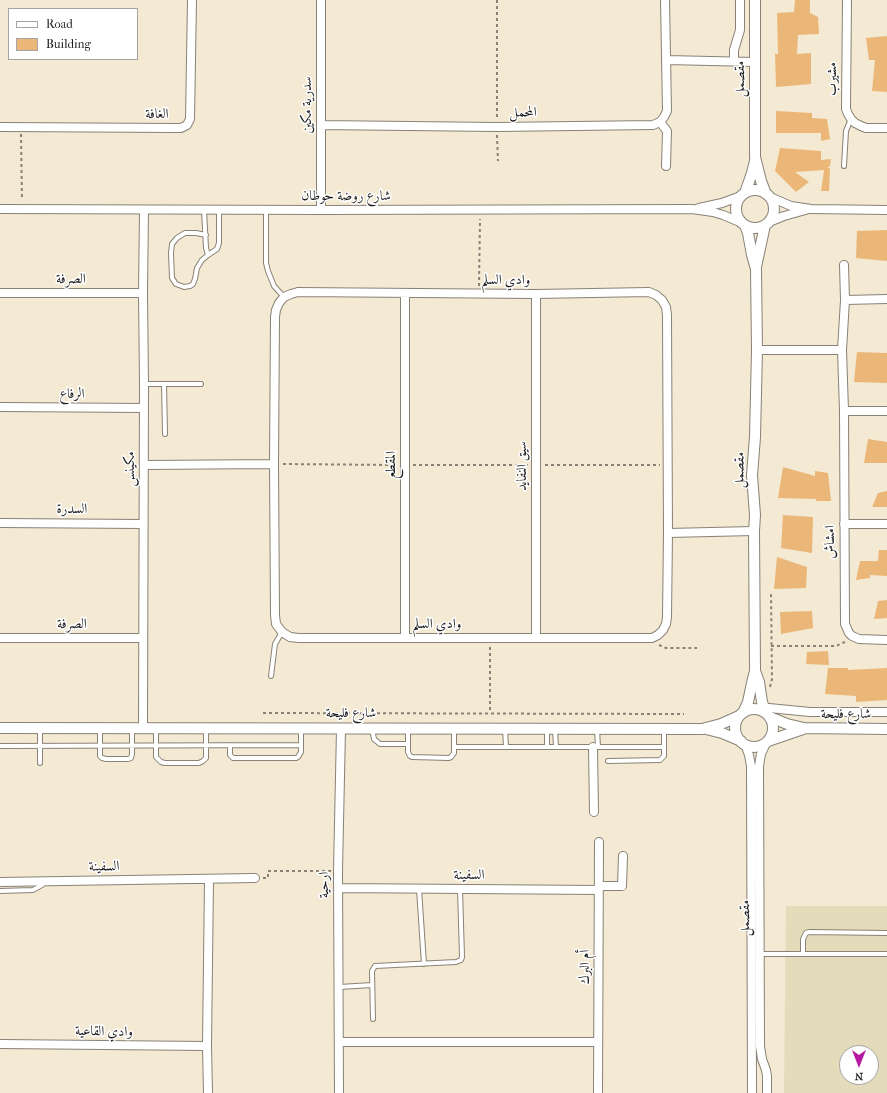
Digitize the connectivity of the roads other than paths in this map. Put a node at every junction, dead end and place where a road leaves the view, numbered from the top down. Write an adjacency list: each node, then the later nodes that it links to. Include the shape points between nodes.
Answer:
1 (192, 0): 13 (street, الغافة, via 190,119 187,125 181,128)
2 (321, 0): 12 (street, سدرية مكين)
3 (665, 0): 7 (street)
4 (740, 0): 8 (street, via 740,30 734,50)
5 (755, 0): 9 (street, مقصمل)
6 (847, 0): 10 (street, مشيرب, via 846,108)
7 (666, 60): 8 (street); 11 (street, via 667,111)
8 (734, 61): 9 (street)
9 (755, 62): 15 (street, مقصمل)
10 (851, 119): 14 (street, via 855,124 866,128); 17 (lane, via 846,131)
11 (660, 122): 12 (street, المحمل, via 653,125 498,127); 16 (street, via 667,131)
12 (321, 125): 27 (street, سدرية مكين)
13 (0, 127)
14 (887, 128)
15 (755, 157): 18 (street, مقصمل); 19 (street, مقصمل)
16 (666, 166)
17 (844, 166)
18 (743, 195): 19 (street, via 756,190); 21 (street, شارع روضة حوطان, via 722,203); 29 (street, via 736,207 738,218)
19 (768, 195): 22 (street, via 792,206); 30 (street, via 773,202 774,212)
20 (0, 209): 23 (street, شارع روضة حوطان)
21 (692, 209): 27 (street, شارع روضة حوطان); 29 (street, شارع روضة حوطان, via 718,213)
22 (811, 209): 28 (street); 30 (street, via 784,216)
23 (144, 210): 24 (street, شارع روضة حوطان); 36 (street, مكينس)
24 (204, 210): 25 (street, شارع روضة حوطان); 31 (lane)
25 (219, 210): 26 (street, شارع روضة حوطان); 32 (lane, via 219,243 217,249)
26 (266, 210): 27 (street, شارع روضة حوطان); 39 (lane, via 266,263 274,286)
27 (321, 210)
28 (887, 210)
29 (743, 224): 30 (street, via 755,228); 34 (street, مقصمل, via 749,236)
30 (767, 224): 34 (street, مقصمل)
31 (206, 235): 32 (lane); 32 (lane, via 185,233 172,244 172,278 176,284 184,287 193,284 197,268)
32 (208, 255)
33 (844, 264): 41 (street, امشاش)
34 (756, 269): 42 (street, مقصمل)
35 (0, 292): 36 (street, الصرفة)
36 (143, 293): 44 (street, مكينس)
37 (405, 293): 38 (street, وادي السلم); 39 (street, وادي السلم, via 298,292); 63 (street, المقطع)
38 (536, 294): 59 (street, وادي السلم, via 648,292 656,295 666,307); 64 (street, سيق النفايد)
39 (284, 298): 52 (street, via 279,303 275,317)
40 (887, 299): 41 (street)
41 (845, 300): 43 (street, امشاش)
42 (757, 350): 43 (street); 58 (street, مقصمل, via 752,475)
43 (842, 350): 49 (street, امشاش)
44 (144, 384): 45 (lane); 48 (street, مكينس)
45 (164, 384): 46 (lane); 51 (lane)
46 (201, 384)
47 (0, 407): 48 (street, الرفاع)
48 (144, 408): 53 (street, مكينس)
49 (844, 411): 50 (street); 56 (street, امشاش)
50 (887, 411)
51 (165, 434)
52 (274, 464): 53 (street); 60 (street, via 275,615 276,624)
53 (144, 465): 55 (street, مكينس)
54 (0, 523): 55 (street, السدرة)
55 (144, 524): 62 (street, مكينس)
56 (844, 524): 57 (street); 65 (street, امشاش, via 847,629 852,636 859,639)
57 (887, 524)
58 (754, 531): 59 (street); 66 (street, مقصمل)
59 (668, 532): 64 (street, وادي السلم, via 666,624 658,635 652,638)
60 (282, 632): 63 (street, وادي السلم, via 290,637 299,638); 67 (lane, via 275,644)
61 (0, 638): 62 (street, الصرفة)
62 (143, 638): 83 (street, مكينس)
63 (405, 638): 64 (street, وادي السلم)
64 (536, 638)
65 (887, 640)
66 (755, 671): 68 (street, مقصمل); 70 (street, مقصمل, via 748,702)
67 (272, 676)
68 (764, 712): 69 (street, via 774,708 810,712); 70 (street, via 747,710); 81 (street, شارع فليحة, via 787,724); 91 (street, via 772,722 773,732)
69 (887, 712)
70 (741, 715): 88 (street, شارع فليحة); 90 (street, via 737,721 736,732)
71 (0, 728): 72 (street, شارع فليحة)
72 (40, 728): 73 (street, شارع فليحة); 99 (lane)
73 (100, 728): 82 (street, شارع فليحة); 100 (lane)
74 (372, 728): 75 (street, شارع فليحة); 87 (street, شارع فليحة); 92 (lane, via 374,740 380,744)
75 (408, 728): 76 (street, شارع فليحة); 92 (lane)
76 (454, 728): 77 (street, شارع فليحة); 101 (lane)
77 (505, 728): 78 (street, شارع فليحة); 102 (lane)
78 (551, 728): 79 (street, شارع فليحة); 103 (lane); 104 (lane)
79 (598, 728): 80 (street, شارع فليحة); 105 (lane)
80 (664, 728): 88 (street, شارع فليحة); 106 (lane)
81 (804, 728): 89 (street, شارع فليحة); 91 (street, شارع فليحة)
82 (132, 729): 83 (street, شارع فليحة); 93 (lane)
83 (143, 729): 84 (street, شارع فليحة)
84 (156, 729): 85 (street, شارع فليحة); 94 (lane)
85 (206, 729): 86 (street, شارع فليحة); 95 (lane)
86 (301, 729): 87 (street, شارع فليحة); 97 (lane)
87 (341, 729): 116 (street, ارحية)
88 (702, 729): 90 (street, شارع فليحة, via 722,733)
89 (887, 729)
90 (743, 742): 91 (street, via 755,747); 136 (street, مقصمل, via 751,766)
91 (767, 742): 122 (street, مقصمل, via 759,766)
92 (408, 744): 101 (lane, via 412,758 451,757)
93 (132, 745): 94 (lane); 100 (lane); 100 (lane, via 132,756 128,759 102,758)
94 (156, 745): 95 (lane); 95 (lane, via 156,757 161,762 199,762 206,758)
95 (206, 745): 96 (lane)
96 (230, 745): 97 (lane); 97 (lane, via 230,755 233,758 296,758 300,754)
97 (301, 745)
98 (0, 746): 99 (lane)
99 (40, 746): 100 (lane); 108 (lane)
100 (100, 746)
101 (454, 747): 102 (lane)
102 (506, 747): 103 (lane)
103 (547, 747): 104 (lane)
104 (556, 747): 105 (lane)
105 (596, 747): 106 (lane); 109 (street)
106 (664, 747): 107 (lane, via 663,758 658,761)
107 (608, 761)
108 (40, 763)
109 (594, 812)
110 (599, 842): 117 (street, أم البرك)
111 (623, 856): 117 (street, السفينة, via 622,886)
112 (209, 878): 113 (street, السفينة); 114 (street, السفينة); 132 (street)
113 (254, 878)
114 (45, 881): 115 (street, السفينة); 120 (lane, via 33,890)
115 (0, 882)
116 (338, 888): 118 (street, السفينة); 127 (street, ارحية)
117 (599, 888): 119 (street, السفينة); 130 (street, أم البرك)
118 (420, 889): 119 (street, السفينة); 125 (lane)
119 (460, 889): 125 (lane, via 461,960)
120 (0, 891)
121 (887, 933): 123 (lane, via 809,932 803,939)
122 (760, 954): 123 (lane); 137 (street, مقصمل, via 760,1046)
123 (803, 954): 124 (lane)
124 (887, 954)
125 (424, 964): 126 (lane, via 375,966 372,971)
126 (372, 985): 127 (lane); 128 (lane)
127 (339, 987): 129 (street, ارحية)
128 (372, 1019)
129 (339, 1042): 130 (street); 134 (street, ارحية)
130 (598, 1042): 135 (street, أم البرك)
131 (0, 1044): 132 (street, وادي القاعية)
132 (207, 1046): 133 (street)
133 (208, 1093)
134 (339, 1093)
135 (598, 1093)
136 (752, 1093)
137 (768, 1093)

